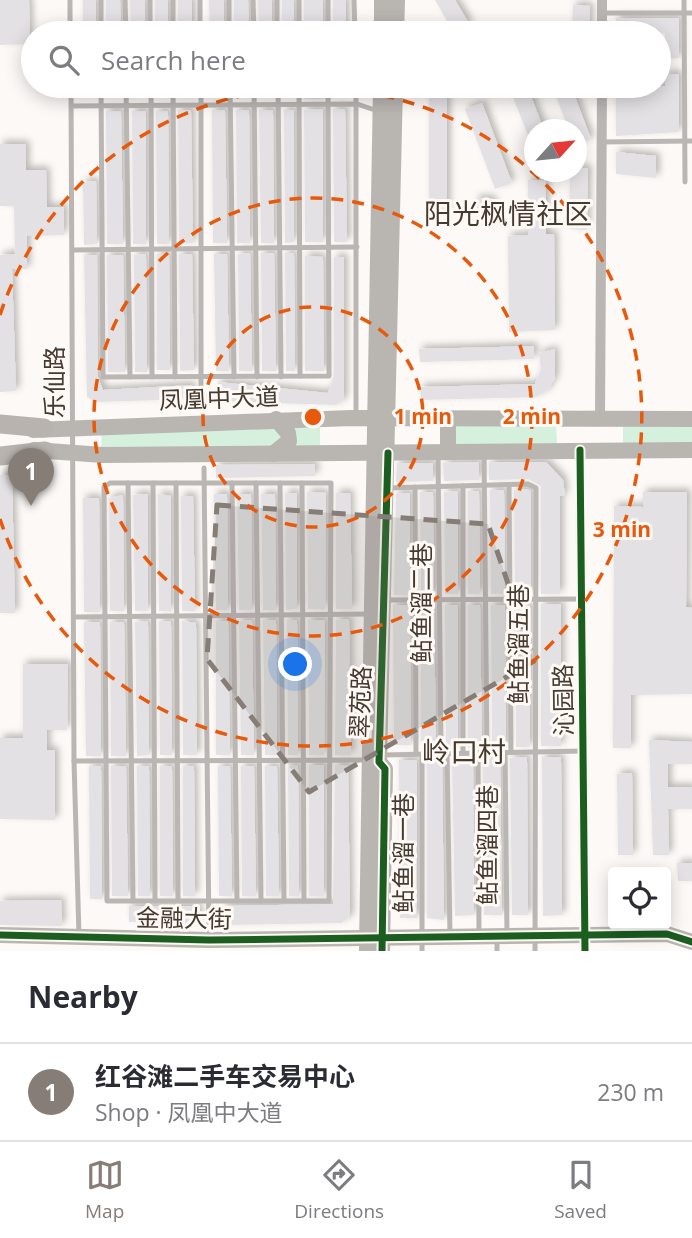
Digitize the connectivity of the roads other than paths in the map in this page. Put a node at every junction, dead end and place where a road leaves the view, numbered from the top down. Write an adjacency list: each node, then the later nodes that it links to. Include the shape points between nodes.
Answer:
1 (70, 0): 20 (lane)
2 (101, 0): 21 (lane)
3 (125, 0): 22 (lane)
4 (150, 0): 23 (lane)
5 (173, 0): 24 (lane)
6 (200, 0): 25 (lane)
7 (229, 0): 26 (lane)
8 (253, 0): 27 (lane)
9 (277, 0): 28 (lane)
10 (299, 0): 29 (lane)
11 (328, 0): 30 (lane)
12 (354, 0): 31 (lane)
13 (382, 0): 32 (main road)
14 (397, 0): 33 (main road)
15 (602, 0): 17 (street)
16 (684, 0): 18 (lane)
17 (602, 13): 18 (lane); 34 (street)
18 (684, 13): 19 (lane); 63 (lane)
19 (692, 13)
20 (70, 21)
21 (101, 21)
22 (126, 21)
23 (150, 21)
24 (173, 21)
25 (200, 21)
26 (229, 21)
27 (254, 21)
28 (277, 21)
29 (299, 21)
30 (328, 21)
31 (355, 21)
32 (382, 21)
33 (396, 21)
34 (602, 21)
35 (71, 98): 60 (lane, 乐仙路)
36 (102, 98): 61 (lane)
37 (127, 98): 58 (lane)
38 (151, 98): 59 (lane)
39 (173, 98): 50 (lane)
40 (202, 98): 51 (lane)
41 (230, 98): 52 (lane)
42 (254, 98): 53 (lane)
43 (278, 98): 54 (lane)
44 (299, 98): 55 (lane)
45 (328, 98): 56 (lane)
46 (357, 98): 57 (lane)
47 (381, 98): 62 (main road, 翠苑路)
48 (395, 98): 89 (main road, 翠苑路)
49 (601, 98): 65 (street)
50 (173, 104): 51 (lane); 59 (lane); 72 (lane)
51 (202, 104): 52 (lane); 73 (lane)
52 (230, 104): 53 (lane); 74 (lane)
53 (254, 104): 54 (lane); 67 (lane)
54 (278, 104): 55 (lane); 68 (lane)
55 (299, 104): 56 (lane); 69 (lane)
56 (328, 104): 57 (lane); 70 (lane)
57 (357, 104): 62 (lane); 71 (lane)
58 (127, 105): 59 (lane); 61 (lane); 76 (lane)
59 (151, 105): 77 (lane)
60 (71, 106): 61 (lane); 78 (lane, 乐仙路)
61 (102, 106): 75 (lane)
62 (380, 112): 89 (main road, 翠苑路)
63 (684, 141): 64 (lane); 65 (lane); 66 (lane)
64 (692, 141)
65 (601, 142): 91 (street)
66 (685, 181)
67 (256, 247): 68 (lane); 74 (lane); 85 (lane)
68 (280, 247): 69 (lane); 86 (lane)
69 (300, 247): 70 (lane); 79 (lane)
70 (328, 247): 71 (lane); 79 (lane, via 329,376)
71 (357, 247): 88 (lane)
72 (174, 248): 73 (lane); 77 (lane); 82 (lane)
73 (201, 248): 74 (lane); 83 (lane)
74 (232, 248): 84 (lane)
75 (103, 249): 76 (lane); 78 (lane); 80 (lane, via 103,377)
76 (128, 249): 77 (lane); 80 (lane)
77 (151, 249): 81 (lane)
78 (72, 250): 95 (lane, 乐仙路)
79 (300, 376): 86 (lane)
80 (130, 377): 81 (lane)
81 (152, 377): 82 (lane)
82 (175, 377): 83 (lane)
83 (201, 377): 84 (lane); 87 (lane)
84 (233, 377): 85 (lane)
85 (257, 377): 86 (lane)
86 (281, 377)
87 (201, 407)
88 (356, 418): 89 (main road, 凤凰中大道); 92 (main road, 凤凰中大道)
89 (382, 418): 90 (main road, 凤凰中大道); 105 (main road, 翠苑路)
90 (448, 418): 91 (main road, 凤凰中大道); 102 (main road)
91 (600, 418): 93 (main road, 凤凰中大道)
92 (276, 419): 95 (main road, 凤凰中大道); 106 (main road, via 289,441)
93 (692, 419)
94 (0, 424): 96 (highway)
95 (73, 426): 96 (main road, 凤凰中大道); 104 (lane, 乐仙路)
96 (44, 428): 97 (main road, 凤凰中大道)
97 (0, 433)
98 (0, 448): 101 (main road)
99 (580, 450): 100 (main road); 103 (main road); 126 (street, 沁园路)
100 (692, 450)
101 (45, 451): 104 (main road); 107 (highway)
102 (443, 452): 103 (main road); 105 (main road); 119 (lane, 鲇鱼溜二巷)
103 (484, 452): 117 (lane)
104 (73, 453): 106 (main road); 137 (lane, 乐仙路)
105 (380, 453): 106 (main road); 122 (main road, 翠苑路); 131 (main road, 翠苑路)
106 (273, 454)
107 (0, 456)
108 (204, 468): 112 (lane)
109 (128, 483): 110 (lane); 138 (lane, via 104,487); 139 (lane)
110 (153, 483): 111 (lane); 140 (lane)
111 (176, 483): 112 (lane); 141 (lane)
112 (205, 483): 113 (lane); 142 (lane)
113 (232, 483): 114 (lane); 135 (lane)
114 (256, 483): 115 (lane); 136 (lane)
115 (280, 483): 116 (lane); 132 (lane)
116 (302, 483): 133 (lane); 134 (lane, via 331,483)
117 (485, 485): 118 (lane, 鲇鱼溜五巷); 120 (lane, 鲇鱼溜五巷); 123 (lane)
118 (509, 485): 124 (lane, 鲇鱼溜四巷); 125 (lane, 鲇鱼溜五巷, via 536,488)
119 (439, 486): 120 (lane, 鲇鱼溜五巷); 121 (lane, 鲇鱼溜五巷); 129 (lane, 鲇鱼溜二巷)
120 (463, 486): 130 (lane)
121 (415, 487): 122 (lane, 鲇鱼溜五巷); 128 (lane, 鲇鱼溜一巷)
122 (387, 488): 127 (main road, 翠苑路)
123 (486, 599): 124 (lane); 130 (lane); 148 (lane)
124 (510, 599): 125 (lane); 144 (lane, 鲇鱼溜四巷)
125 (537, 599): 126 (lane); 145 (lane, 鲇鱼溜五巷)
126 (582, 599): 143 (street, 沁园路)
127 (384, 600): 128 (lane); 151 (main road, 翠苑路)
128 (415, 600): 129 (lane); 149 (lane, 鲇鱼溜一巷)
129 (440, 600): 130 (lane); 150 (lane, 鲇鱼溜二巷)
130 (463, 600): 146 (lane)
131 (370, 614): 134 (lane); 151 (main road, 翠苑路)
132 (281, 615): 133 (lane); 136 (lane); 154 (lane)
133 (303, 615): 134 (lane); 155 (lane)
134 (331, 615): 156 (lane)
135 (233, 616): 136 (lane); 142 (lane); 152 (lane)
136 (258, 616): 153 (lane)
137 (75, 617): 138 (lane); 157 (lane, 乐仙路)
138 (105, 617): 139 (lane); 158 (lane)
139 (130, 617): 140 (lane); 159 (lane)
140 (154, 617): 141 (lane); 160 (lane)
141 (176, 617): 142 (lane); 161 (lane)
142 (207, 617): 162 (lane)
143 (583, 751): 145 (lane); 181 (street, 沁园路)
144 (508, 752): 145 (lane); 148 (lane); 177 (lane, 鲇鱼溜四巷)
145 (536, 752): 180 (lane, 鲇鱼溜五巷)
146 (463, 753): 147 (lane); 150 (lane)
147 (478, 753): 148 (lane); 176 (lane)
148 (487, 753)
149 (419, 754): 150 (lane); 151 (lane); 179 (lane, 鲇鱼溜一巷)
150 (444, 754): 175 (lane, 鲇鱼溜二巷)
151 (374, 757): 156 (lane); 182 (main road, 翠苑路, via 384,769)
152 (235, 760): 153 (lane); 162 (lane); 167 (lane)
153 (259, 760): 154 (lane); 168 (lane)
154 (283, 760): 155 (lane); 169 (lane)
155 (303, 760): 156 (lane); 170 (lane)
156 (330, 760): 170 (lane, via 329,901)
157 (74, 761): 158 (lane); 173 (lane, 乐仙路)
158 (106, 761): 159 (lane); 163 (lane, via 107,901)
159 (131, 761): 160 (lane); 163 (lane)
160 (155, 761): 161 (lane); 164 (lane)
161 (177, 761): 162 (lane); 165 (lane)
162 (208, 761): 166 (lane)
163 (133, 901): 164 (lane)
164 (155, 901): 165 (lane)
165 (178, 901): 166 (lane)
166 (209, 901): 167 (lane); 174 (lane)
167 (237, 901): 168 (lane)
168 (261, 901): 169 (lane)
169 (284, 901): 170 (lane)
170 (304, 901)
171 (667, 934): 178 (main road); 181 (main road, 金融大街); 183 (main road)
172 (0, 935): 173 (main road, 金融大街)
173 (79, 936): 174 (main road, 金融大街)
174 (209, 940): 182 (main road, 金融大街)
175 (447, 942): 176 (main road, 金融大街); 179 (main road, 金融大街)
176 (474, 942): 177 (main road, 金融大街)
177 (500, 942): 180 (main road, 金融大街)
178 (692, 942)
179 (422, 944): 182 (main road, 金融大街)
180 (535, 944): 181 (main road, 金融大街)
181 (585, 944)
182 (375, 945)
183 (690, 951)

